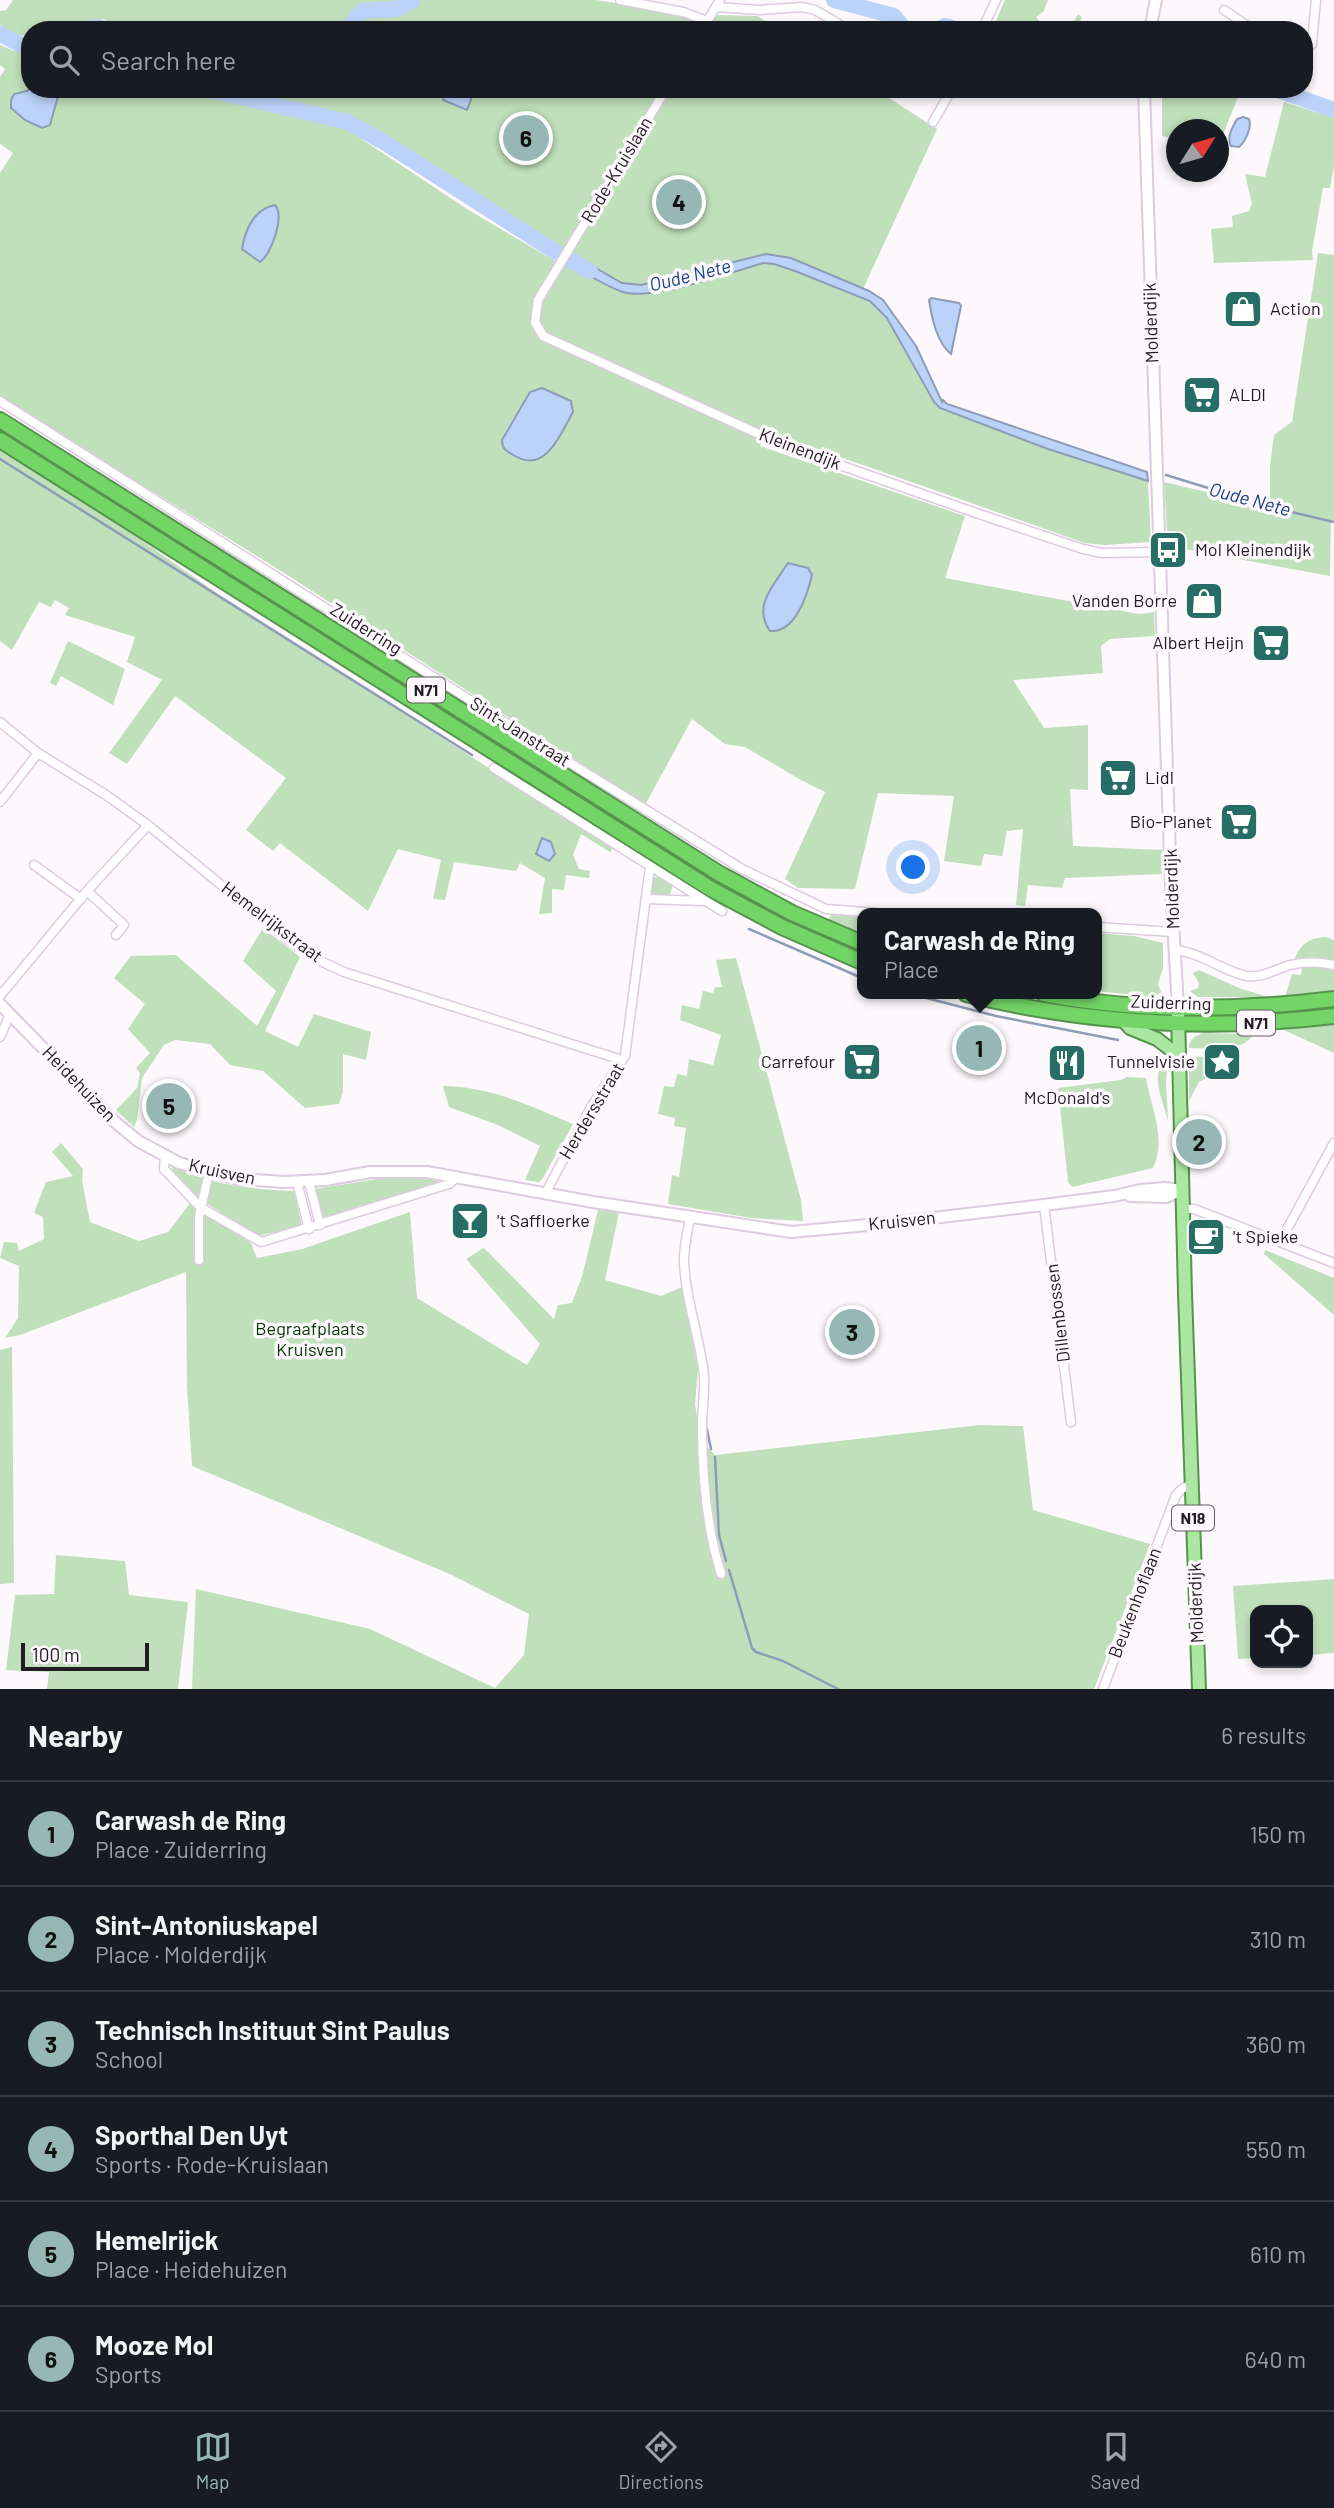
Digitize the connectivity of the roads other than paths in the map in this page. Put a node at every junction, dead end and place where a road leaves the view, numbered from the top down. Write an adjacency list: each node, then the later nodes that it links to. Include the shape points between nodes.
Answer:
1 (620, 0): 7 (street)
2 (996, 0): 9 (street)
3 (1156, 0): 10 (street)
4 (1317, 0): 12 (street)
5 (718, 3): 7 (street); 8 (street, via 760,10 802,7)
6 (1224, 10): 11 (street)
7 (707, 21)
8 (834, 21)
9 (986, 21)
10 (1152, 21)
11 (1240, 21)
12 (1313, 35)
13 (661, 98): 17 (street, Rode-Kruislaan)
14 (946, 98): 16 (street)
15 (1144, 98): 21 (street, Molderdijk)
16 (933, 122)
17 (568, 251): 21 (street, Kleinendijk, via 534,314 538,330 551,340 783,445 979,514 1083,549)
18 (0, 401): 34 (street, Sint-Janstraat, via 742,869 825,909)
19 (0, 420): 38 (highway, Zuiderring / N71, via 720,874)
20 (0, 440): 40 (highway, Zuiderring / N71, via 711,889)
21 (1159, 552): 36 (street, Molderdijk)
22 (0, 722): 23 (street, Hemelrijkstraat)
23 (38, 753): 25 (street); 26 (street, Hemelrijkstraat)
24 (494, 768): 28 (street)
25 (0, 802)
26 (148, 825): 29 (street); 54 (street, Hemelrijkstraat, via 316,959 344,972)
27 (34, 865): 30 (street)
28 (650, 867): 31 (street, Herdersstraat); 32 (street)
29 (87, 891): 30 (street); 37 (street, via 124,925)
30 (81, 899): 42 (street)
31 (646, 899): 32 (street); 54 (street, Herdersstraat)
32 (704, 901): 33 (street)
33 (722, 911)
34 (857, 911)
35 (1102, 927): 36 (street)
36 (1173, 932): 39 (street, Molderdijk)
37 (116, 935)
38 (857, 941)
39 (1174, 950): 41 (street, via 1195,953 1247,976 1300,963); 47 (street, Molderdijk)
40 (857, 960)
41 (1334, 965)
42 (0, 996)
43 (989, 999): 50 (highway, Zuiderring / N71)
44 (1082, 999): 47 (highway, Zuiderring / N71)
45 (1334, 999): 47 (highway, Zuiderring / N71)
46 (0, 1004): 48 (street, Heidehuizen)
47 (1178, 1007): 51 (main road, Molderdijk / N18)
48 (10, 1014): 52 (street); 56 (street, Heidehuizen, via 127,1133)
49 (1334, 1016): 51 (highway, Zuiderring / N71, via 1272,1023)
50 (1125, 1021): 51 (highway, Zuiderring / N71); 53 (main road)
51 (1178, 1024): 53 (main road, Molderdijk / N18)
52 (0, 1037)
53 (1179, 1056): 60 (main road, Molderdijk / N18)
54 (622, 1060): 61 (street, Herdersstraat)
55 (1334, 1143): 68 (street)
56 (164, 1156): 57 (street, Kruisven); 63 (street, Kruisven, via 164,1169)
57 (209, 1173): 59 (street, Kruisven); 63 (street)
58 (457, 1177): 59 (street, Kruisven, via 396,1171); 61 (street, Kruisven); 66 (street, Kruisven, via 449,1184)
59 (303, 1182): 66 (street); 67 (street)
60 (1182, 1190): 62 (street, Kruisven, via 1140,1190); 64 (main road, Molderdijk / N18)
61 (545, 1194): 65 (street, Kruisven)
62 (1044, 1205): 65 (street, Kruisven, via 799,1231); 71 (street, Dillenbossen)
63 (200, 1207): 67 (street, Kruisven, via 261,1242); 69 (street)
64 (1183, 1209): 68 (street, via 1194,1209); 72 (main road, Molderdijk / N18)
65 (690, 1217): 73 (street, via 685,1275 702,1360 708,1500)
66 (320, 1225): 67 (street, Kruisven)
67 (309, 1229)
68 (1280, 1242): 70 (street)
69 (199, 1260)
70 (1334, 1262)
71 (1071, 1422)
72 (1191, 1484): 74 (street, Beukenhoflaan, via 1176,1495); 75 (main road, Molderdijk / N18)
73 (721, 1574)
74 (1103, 1689)
75 (1199, 1689)

